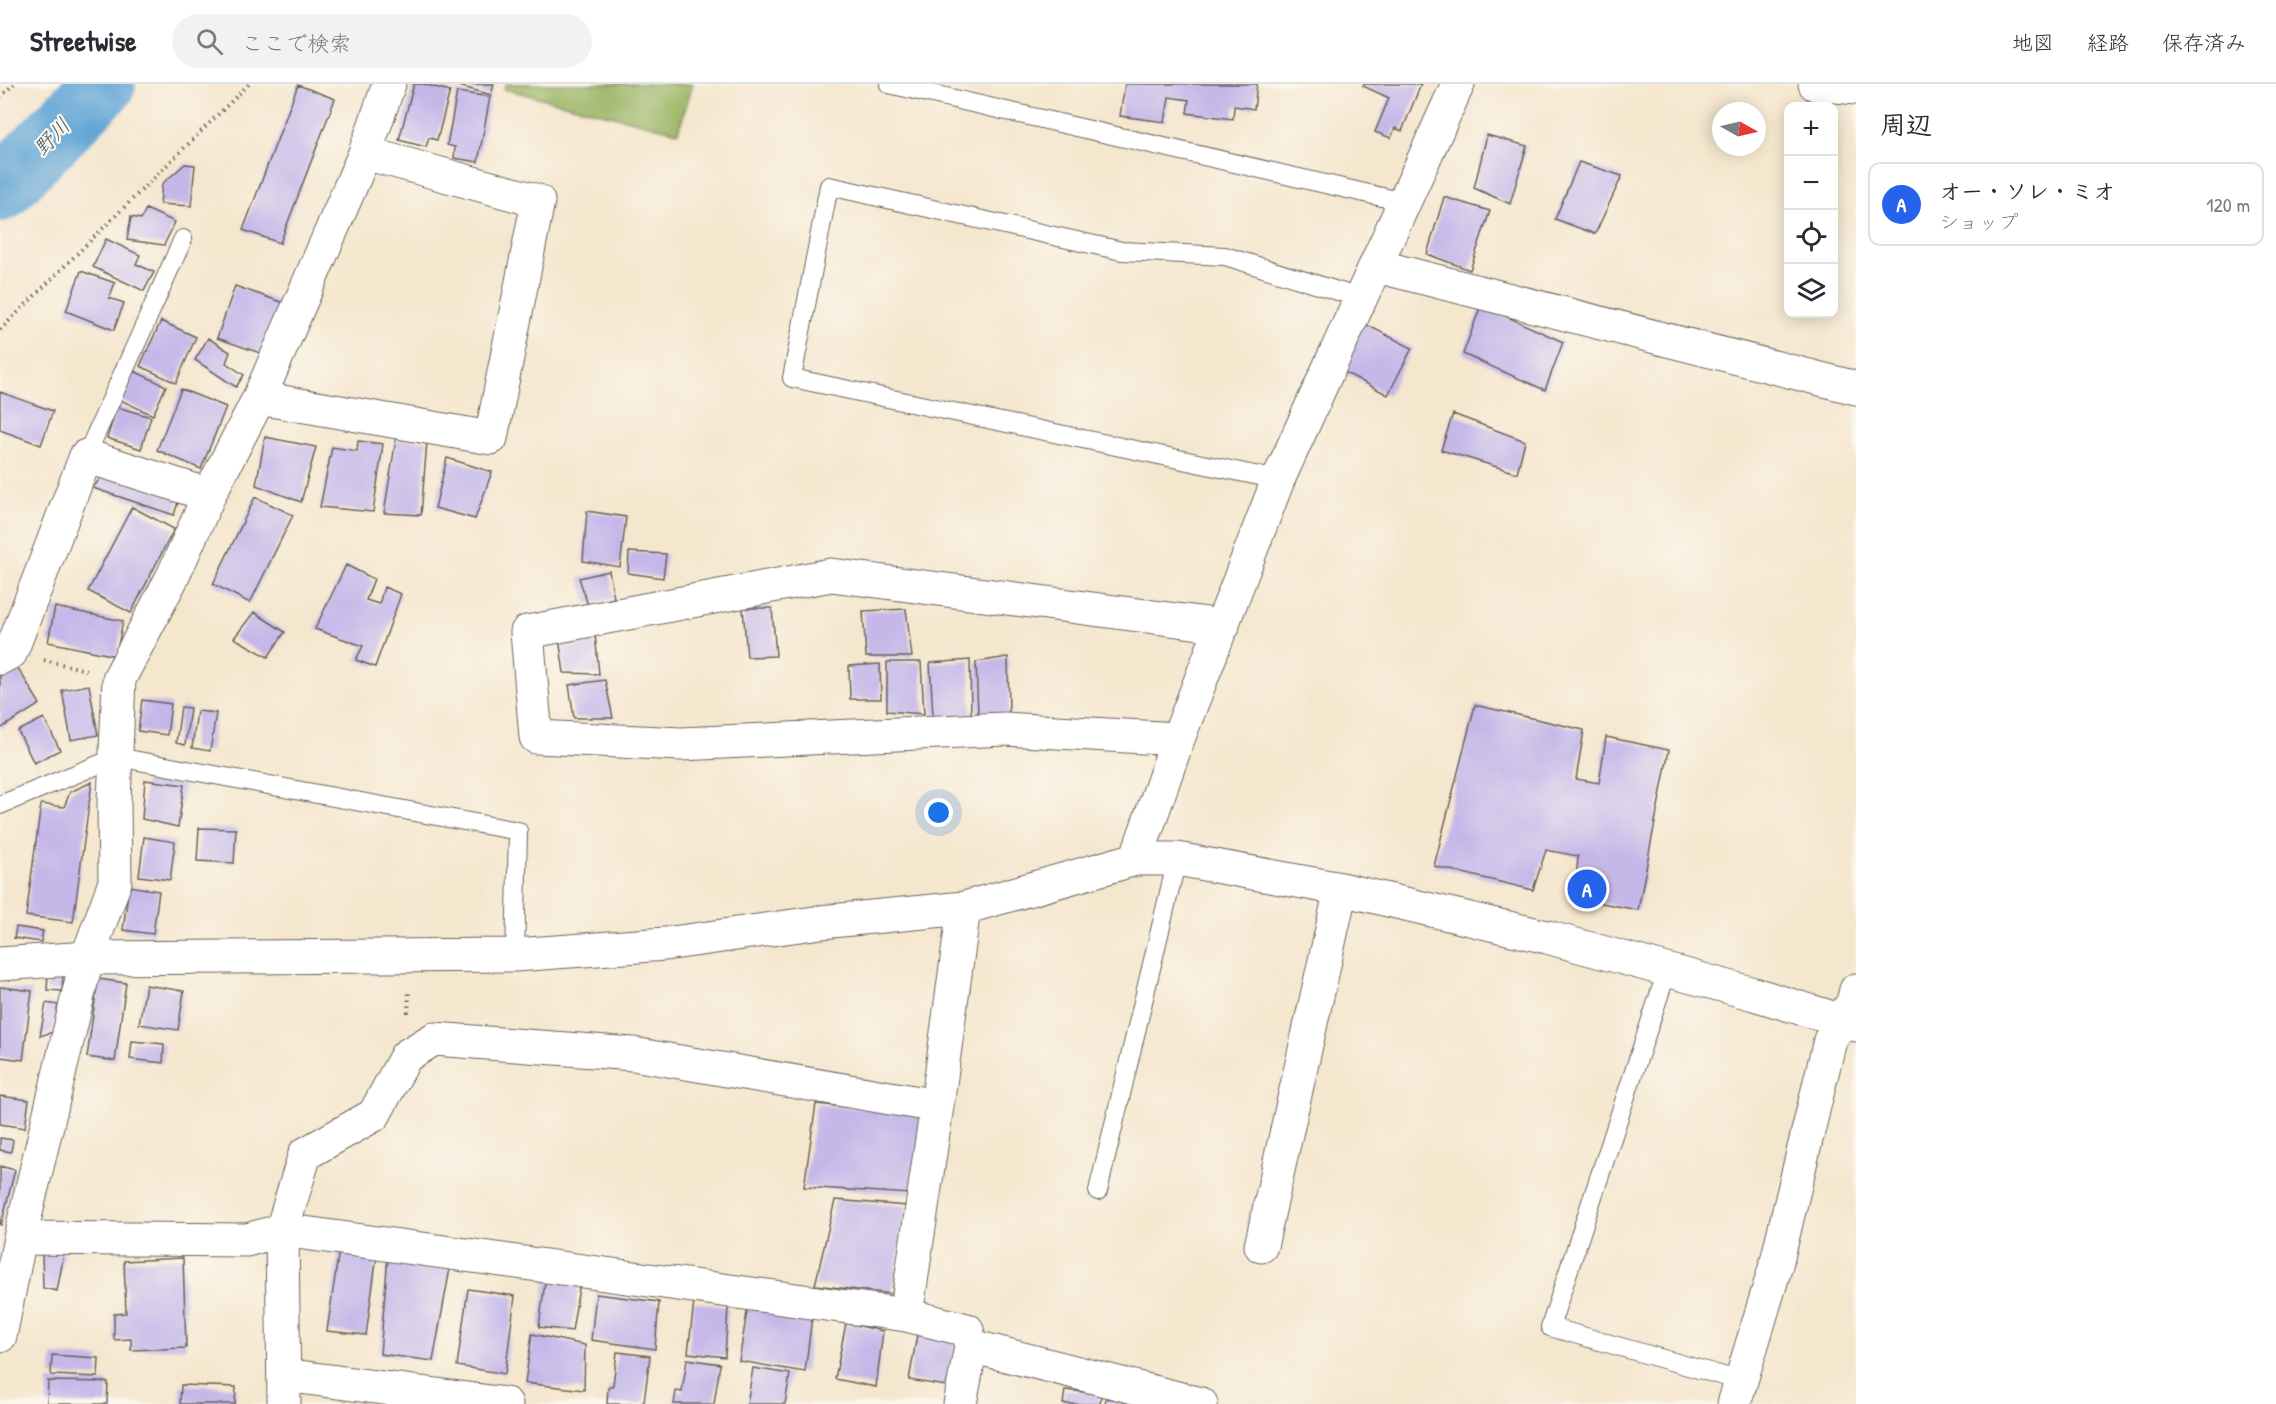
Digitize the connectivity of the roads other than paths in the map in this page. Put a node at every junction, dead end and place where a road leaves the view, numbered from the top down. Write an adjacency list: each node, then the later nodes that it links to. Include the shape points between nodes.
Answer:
1 (388, 84): 6 (street)
2 (890, 84): 7 (lane)
3 (1458, 84): 7 (street)
4 (1815, 84): 5 (street)
5 (1856, 88)
6 (365, 153): 12 (street); 12 (street, via 538,201 491,438)
7 (1404, 202): 9 (street)
8 (183, 239): 13 (lane)
9 (1377, 266): 10 (street); 11 (street)
10 (1360, 298): 14 (street); 14 (lane, via 1225,256 1122,251 829,186 792,378)
11 (1856, 388)
12 (259, 398): 15 (street)
13 (87, 456): 15 (street); 17 (street)
14 (1278, 480): 16 (street)
15 (209, 495): 19 (street, via 173,576 119,679)
16 (1223, 626): 18 (street); 18 (street, via 831,575 526,633 536,737 681,744 1005,729)
17 (6, 655)
18 (1178, 739): 21 (street)
19 (117, 757): 20 (lane); 25 (lane, via 518,831); 26 (street, via 115,882)
20 (0, 805)
21 (1136, 859): 22 (street); 24 (street)
22 (1177, 859): 23 (street); 32 (lane)
23 (1341, 889): 28 (street, via 1546,937); 34 (street)
24 (964, 908): 25 (street, via 821,922 665,944); 31 (street)
25 (515, 954): 26 (street)
26 (87, 958): 27 (street); 35 (street)
27 (0, 964)
28 (1667, 971): 30 (street); 40 (lane, via 1550,1327)
29 (1856, 990): 30 (street)
30 (1848, 1023): 40 (street, via 1830,1040 1776,1265)
31 (937, 1106): 33 (street, via 633,1054 434,1039 406,1056 374,1115 305,1154); 36 (street)
32 (1098, 1191)
33 (282, 1230): 35 (street, via 247,1240); 36 (street); 39 (street)
34 (1261, 1246)
35 (11, 1254): 37 (street)
36 (906, 1315): 38 (street, via 967,1330)
37 (0, 1336)
38 (971, 1346): 43 (street); 44 (street)
39 (284, 1390): 41 (street)
40 (1737, 1392)
41 (458, 1400): 42 (street)
42 (506, 1404)
43 (960, 1404)
44 (1201, 1404)

